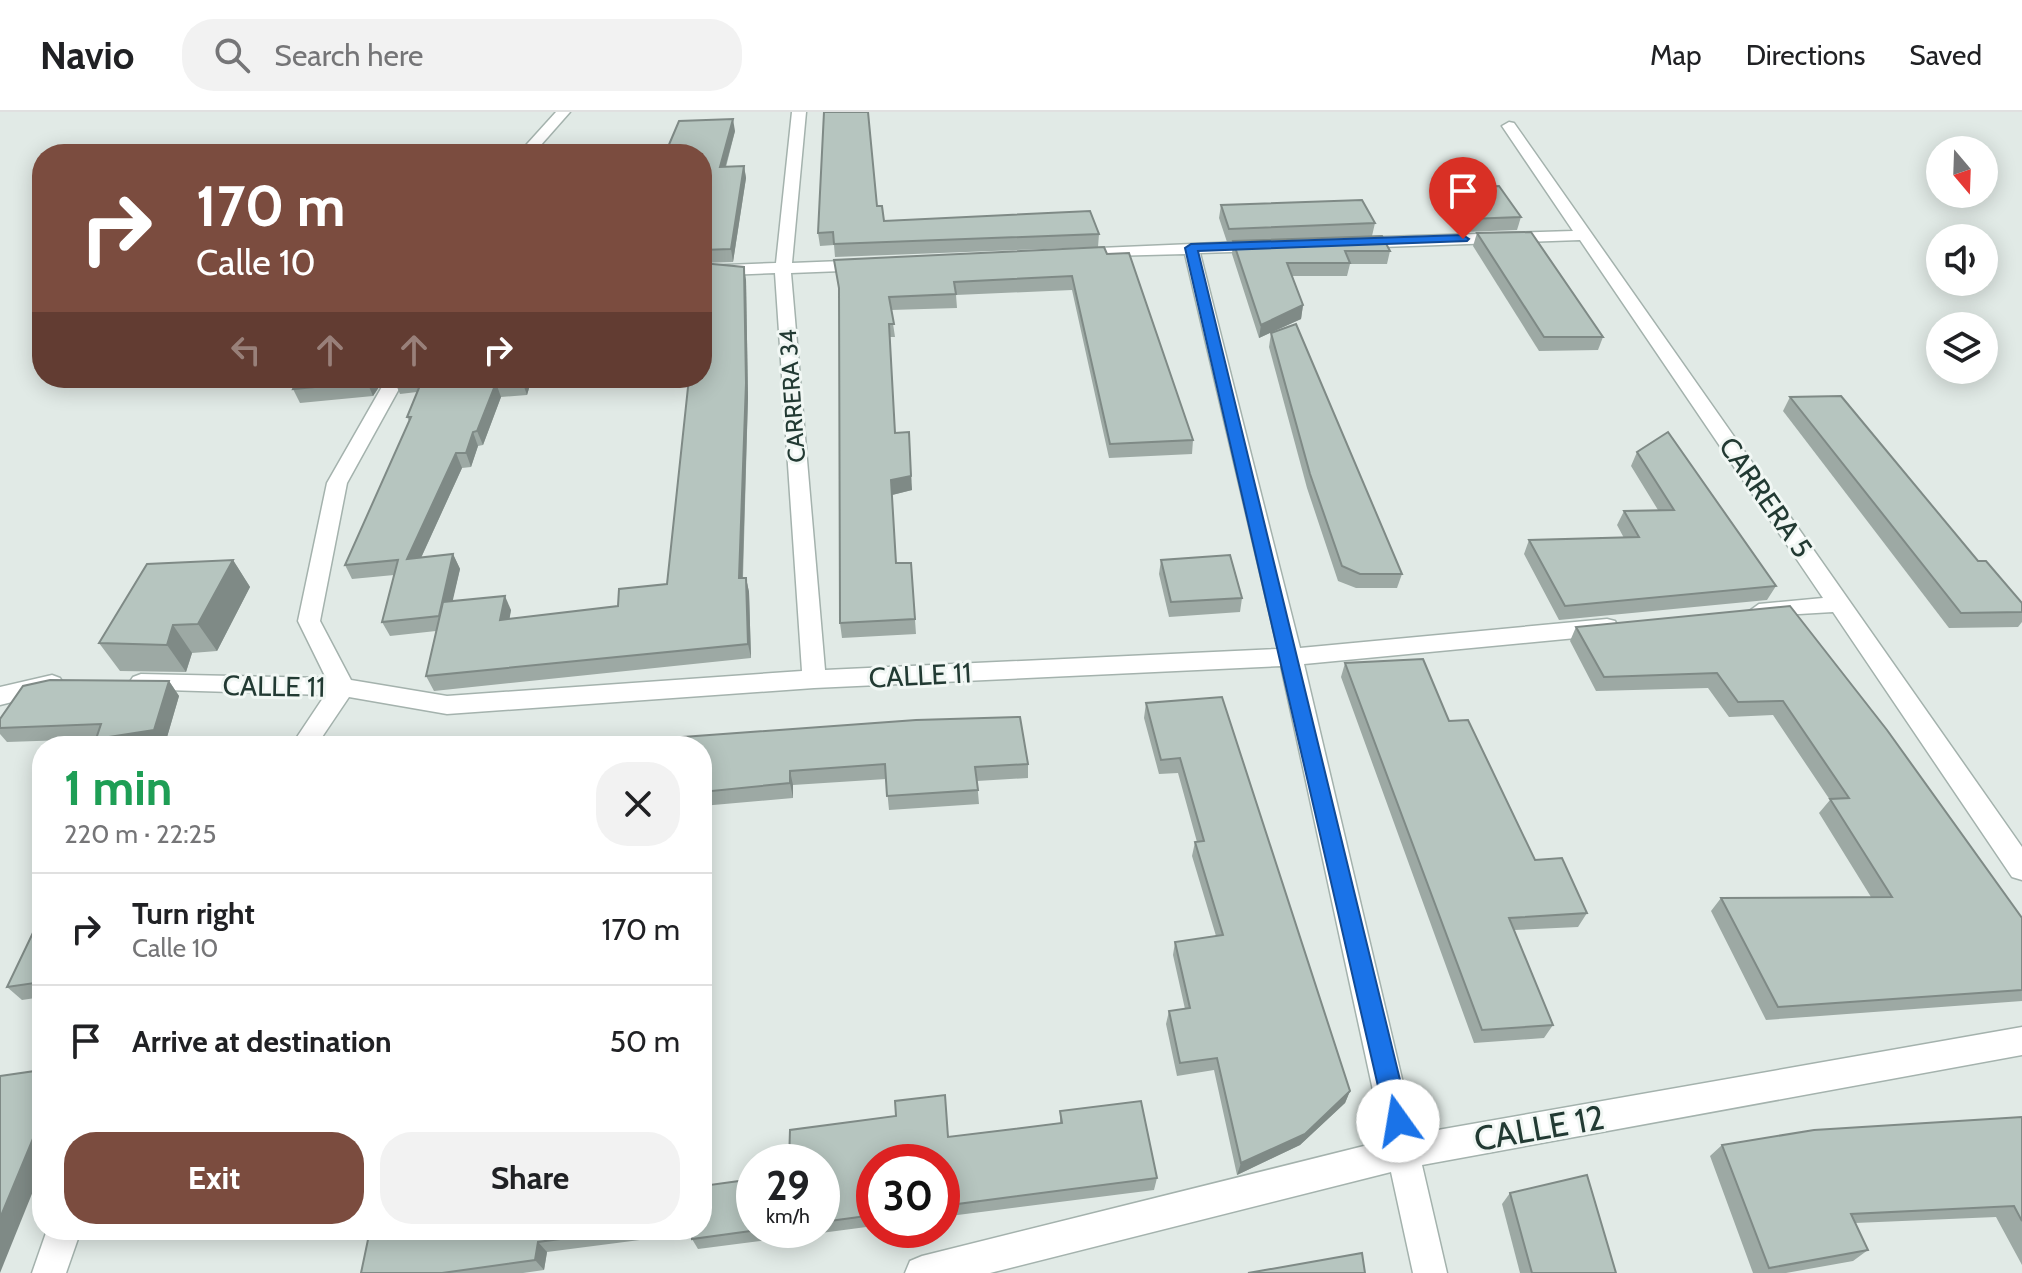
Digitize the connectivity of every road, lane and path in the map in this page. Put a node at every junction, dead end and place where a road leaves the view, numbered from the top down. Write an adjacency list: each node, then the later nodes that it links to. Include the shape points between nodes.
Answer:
1 (563, 112): 4 (street)
2 (799, 112): 11 (street, CARRERA 34)
3 (1509, 126): 5 (street, CARRERA 5)
4 (534, 144)
5 (1584, 235): 6 (street); 14 (street, CARRERA 5)
6 (1333, 243)
7 (1286, 245): 8 (street)
8 (1191, 248): 9 (street); 17 (street)
9 (1065, 254)
10 (877, 264): 11 (street)
11 (783, 269): 12 (street); 18 (street, CARRERA 34)
12 (712, 271)
13 (390, 388): 21 (street, via 337,483 309,621)
14 (1841, 604): 15 (street); 24 (street, CARRERA 5)
15 (1731, 615)
16 (1636, 624): 17 (street, CALLE 11)
17 (1291, 657): 18 (street, CALLE 11); 26 (street)
18 (814, 679): 21 (street, CALLE 11, via 447,705)
19 (78, 682): 22 (street)
20 (124, 683): 21 (street, CALLE 11)
21 (343, 687): 23 (street)
22 (0, 696)
23 (310, 736)
24 (2022, 869)
25 (2022, 1041): 26 (street, CALLE 12)
26 (1405, 1152): 29 (street, CALLE 12); 30 (street)
27 (61, 1240): 28 (street)
28 (49, 1273)
29 (922, 1273)
30 (1430, 1273)

